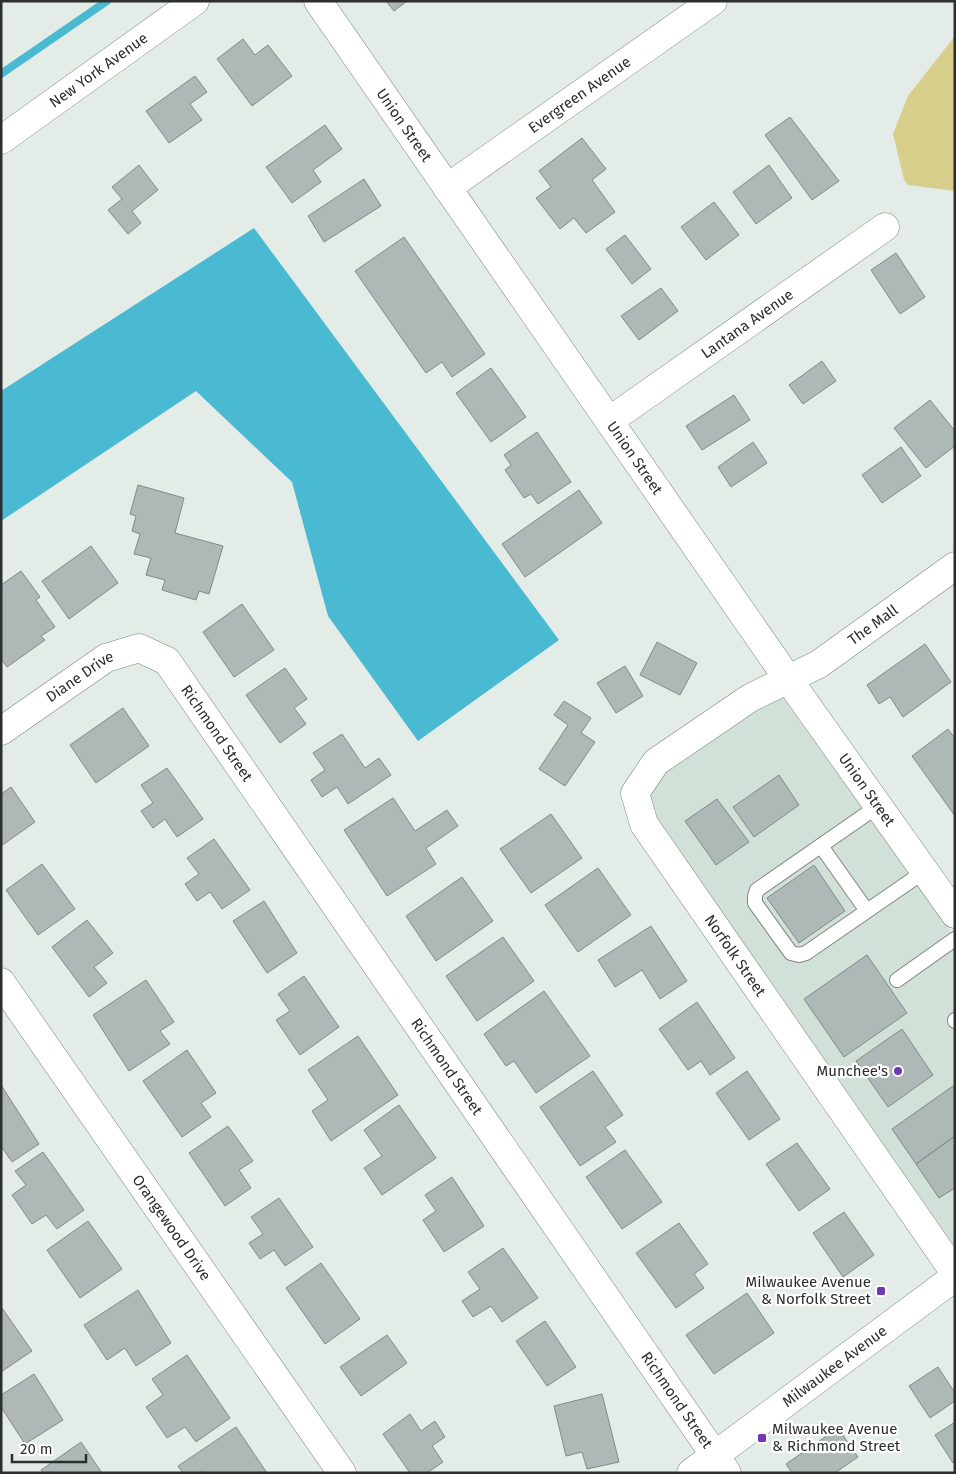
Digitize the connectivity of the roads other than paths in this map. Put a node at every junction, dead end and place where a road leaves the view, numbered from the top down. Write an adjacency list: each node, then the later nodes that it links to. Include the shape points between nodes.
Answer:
1 (195, 1): 4 (street, New York Avenue)
2 (318, 1): 5 (street, Union Street)
3 (713, 1): 5 (street, Evergreen Avenue)
4 (1, 140)
5 (447, 188): 7 (street, Union Street)
6 (885, 227): 7 (street, Lantana Avenue)
7 (609, 421): 10 (street, Union Street)
8 (955, 566): 10 (street, The Mall, via 819,664)
9 (167, 661): 11 (street, Diane Drive, via 139,648 106,658); 22 (street, Richmond Street)
10 (788, 678): 12 (street, Union Street); 20 (street, Norfolk Street, via 750,698 656,762 634,793 644,824)
11 (1, 731)
12 (878, 806): 13 (lane); 14 (street, Union Street)
13 (821, 846): 15 (lane); 15 (lane, via 757,890 755,896 755,902 791,953 806,953)
14 (925, 871): 15 (lane); 16 (street, Union Street)
15 (867, 911)
16 (955, 914)
17 (955, 939): 18 (lane)
18 (897, 980)
19 (1, 982): 23 (street, Orangewood Drive)
20 (955, 1273)
21 (955, 1277): 22 (street, Milwaukee Avenue)
22 (721, 1464): 24 (street, Milwaukee Avenue)
23 (342, 1473)
24 (691, 1473)

